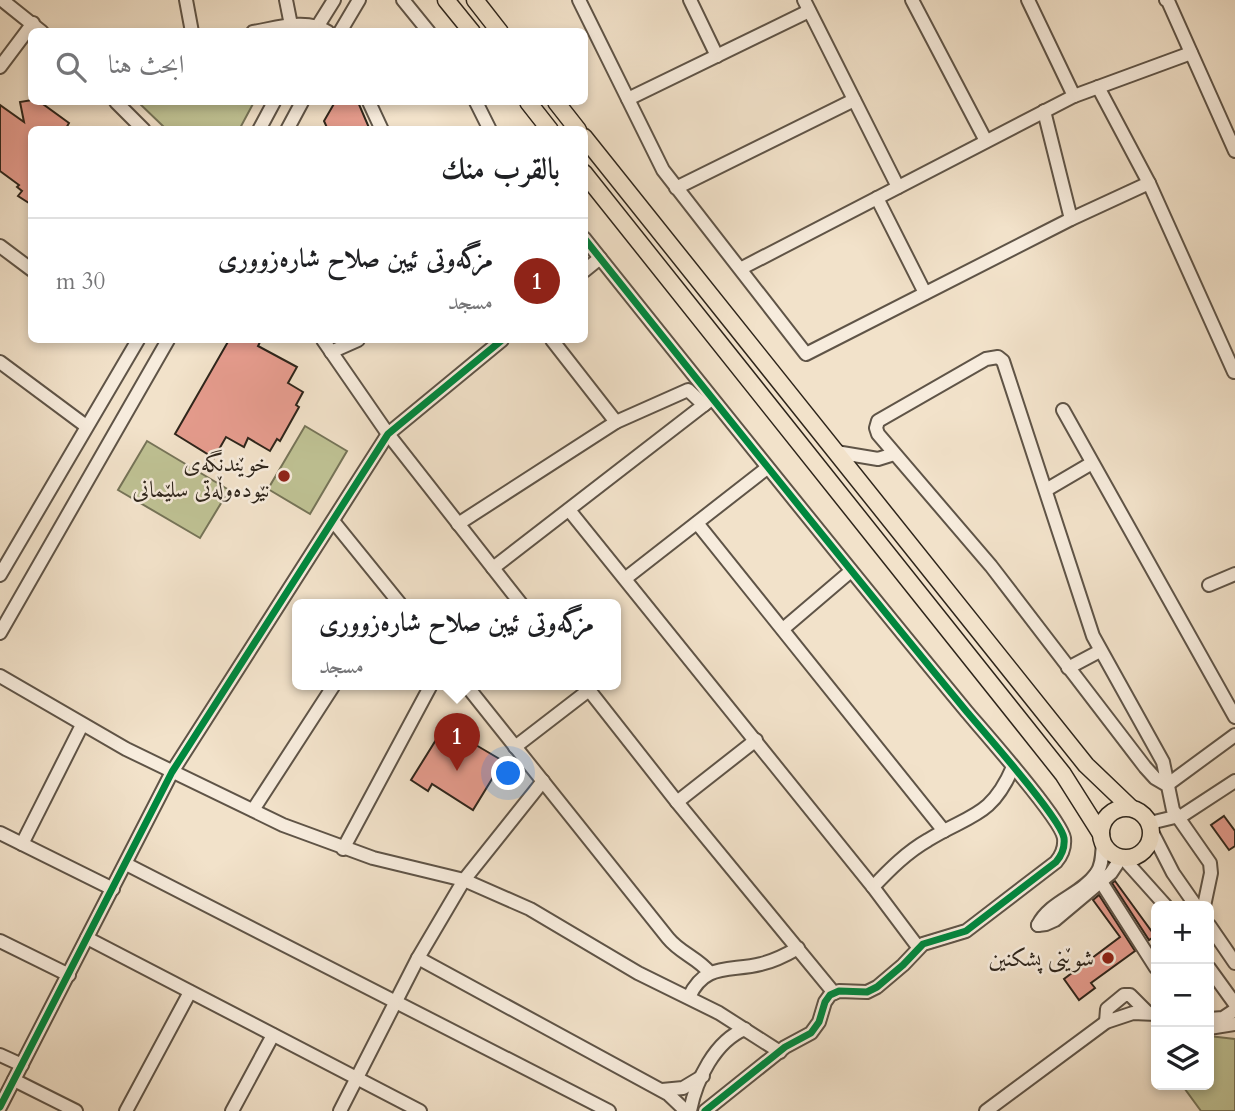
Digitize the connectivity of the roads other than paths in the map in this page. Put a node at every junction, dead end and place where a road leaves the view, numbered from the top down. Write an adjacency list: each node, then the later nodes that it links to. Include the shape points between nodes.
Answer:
1 (2, 0): 16 (street)
2 (186, 0): 17 (street)
3 (286, 0): 15 (street)
4 (334, 0): 20 (street)
5 (359, 0): 21 (street)
6 (403, 0): 22 (street)
7 (446, 0): 23 (main road)
8 (475, 0): 24 (main road)
9 (579, 0): 31 (street)
10 (690, 0): 27 (street)
11 (912, 0): 48 (street)
12 (1028, 0): 30 (street)
13 (1166, 0): 26 (street)
14 (806, 5): 27 (street); 32 (street)
15 (291, 25): 18 (street); 19 (street)
16 (37, 27)
17 (191, 28)
18 (275, 28)
19 (313, 28)
20 (320, 28)
21 (342, 28)
22 (426, 28)
23 (469, 28)
24 (497, 28)
25 (28, 37): 28 (street)
26 (1191, 53): 29 (street); 50 (street)
27 (717, 56): 31 (street)
28 (0, 67)
29 (1098, 87): 30 (street); 52 (street)
30 (1074, 96): 40 (street)
31 (628, 99): 54 (street)
32 (853, 100): 53 (street); 54 (street)
33 (119, 105): 41 (street)
34 (272, 105): 42 (street)
35 (300, 105): 43 (street)
36 (370, 105): 44 (street)
37 (478, 105): 45 (street)
38 (529, 105): 46 (main road)
39 (558, 105): 47 (main road)
40 (1044, 111): 48 (street); 56 (street)
41 (140, 126)
42 (260, 126)
43 (289, 126)
44 (380, 126)
45 (488, 126)
46 (547, 126)
47 (575, 126)
48 (986, 141): 53 (street)
49 (588, 142): 78 (main road)
50 (1235, 151)
51 (588, 178): 122 (main road, via 1063,774)
52 (1149, 183): 56 (street); 72 (street)
53 (898, 187): 55 (street)
54 (676, 188): 62 (street)
55 (877, 198): 62 (street); 63 (street)
56 (1071, 219): 63 (street)
57 (588, 243): 59 (street)
58 (0, 246): 60 (street)
59 (600, 258): 61 (street); 73 (street)
60 (28, 267)
61 (588, 268)
62 (741, 268): 63 (street, via 806,354)
63 (925, 293)
64 (131, 343): 76 (street)
65 (166, 343): 96 (street)
66 (325, 343): 70 (street)
67 (351, 343): 70 (street)
68 (498, 343): 77 (street)
69 (554, 343): 75 (street)
70 (331, 352): 77 (street)
71 (0, 362): 76 (street)
72 (1234, 372)
73 (709, 401): 75 (street, via 688,390); 81 (street); 83 (street)
74 (1063, 410): 80 (street)
75 (615, 422): 86 (street)
76 (86, 426): 90 (street)
77 (388, 434): 84 (street); 86 (street)
78 (836, 452): 79 (street, via 878,459); 116 (main road, via 1086,765)
79 (894, 454): 82 (street, via 876,431 878,421 986,359 998,357 1003,360); 98 (street, via 991,566)
80 (1092, 463): 82 (street); 105 (street)
81 (767, 468): 85 (street); 88 (street)
82 (1046, 490): 97 (street)
83 (569, 510): 87 (street); 91 (street)
84 (333, 521): 93 (street); 111 (street)
85 (697, 523): 91 (street); 95 (street)
86 (458, 524): 87 (street)
87 (493, 568): 94 (street)
88 (851, 571): 95 (street); 110 (street)
89 (1235, 574): 92 (street)
90 (0, 575)
91 (626, 579): 108 (street)
92 (1209, 585)
93 (391, 599)
94 (517, 599)
95 (783, 629): 120 (street)
96 (0, 633)
97 (1100, 651): 98 (street); 114 (street, via 1163,762)
98 (1069, 668): 114 (street, via 1149,773)
99 (0, 676): 106 (street)
100 (331, 690): 117 (street)
101 (428, 690): 124 (street)
102 (470, 690): 109 (street)
103 (585, 690): 109 (street)
104 (589, 690): 115 (street)
105 (1235, 716)
106 (82, 725): 111 (street); 123 (street)
107 (1235, 735): 114 (street)
108 (756, 740): 115 (street); 129 (street)
109 (515, 747): 112 (street)
110 (1013, 767): 120 (street, via 986,807); 137 (street, via 1062,831 1060,858 965,931)
111 (172, 772): 117 (street); 126 (street)
112 (543, 781): 128 (street); 142 (street, via 668,938)
113 (1235, 781): 118 (street)
114 (1167, 785): 118 (street)
115 (677, 802): 138 (street)
116 (1131, 808): 119 (main road); 122 (main road, via 1110,814)
117 (253, 810): 124 (street)
118 (1177, 817): 119 (street); 133 (street, via 1210,863)
119 (1151, 827): 125 (main road, via 1146,849); 132 (street)
120 (944, 831): 129 (street, via 899,861)
121 (0, 832): 123 (street)
122 (1102, 838): 125 (main road, via 1110,852); 127 (street)
123 (22, 844): 130 (street)
124 (344, 849): 128 (street)
125 (1122, 858): 127 (street, via 1111,873); 131 (street)
126 (126, 864): 130 (street); 148 (street)
127 (1098, 878): 127 (street, via 1045,914 1038,925 1055,920); 141 (street)
128 (464, 880): 139 (street); 147 (street, via 530,909 638,973)
129 (873, 887): 137 (street)
130 (113, 889): 135 (street)
131 (1161, 901)
132 (1193, 901)
133 (1205, 901)
134 (1214, 932): 140 (street)
135 (87, 938): 143 (street); 145 (street)
136 (0, 941): 143 (street)
137 (918, 947): 146 (street, via 872,990)
138 (798, 948): 142 (street, via 761,964); 146 (street)
139 (418, 958): 148 (street); 167 (street)
140 (1235, 963)
141 (1153, 964)
142 (710, 973): 147 (street)
143 (69, 975): 163 (street)
144 (1214, 975): 149 (street)
145 (190, 992): 159 (street); 170 (street)
146 (834, 993): 161 (street, via 811,1033)
147 (689, 997): 152 (street)
148 (396, 1002): 165 (street); 174 (street)
149 (1235, 1004)
150 (1235, 1010): 154 (street)
151 (1151, 1012): 155 (street, via 1127,994 1107,1009)
152 (719, 1013): 158 (street); 160 (street)
153 (1151, 1013): 155 (street, via 1133,1013)
154 (1214, 1019)
155 (1106, 1022): 177 (street)
156 (1235, 1024): 157 (street)
157 (1214, 1027)
158 (745, 1029): 160 (street); 161 (street)
159 (273, 1035): 165 (street); 171 (street)
160 (721, 1045): 164 (street)
161 (780, 1052): 176 (street)
162 (0, 1055): 163 (street)
163 (22, 1065): 166 (street)
164 (703, 1076): 167 (street, via 683,1087); 175 (street)
165 (356, 1078): 172 (street); 173 (street)
166 (14, 1080): 168 (street); 169 (street)
167 (661, 1091): 175 (street)
168 (0, 1107)
169 (76, 1111)
170 (126, 1111)
171 (233, 1111)
172 (340, 1111)
173 (420, 1111)
174 (609, 1111)
175 (688, 1111)
176 (705, 1111)
177 (986, 1111)

